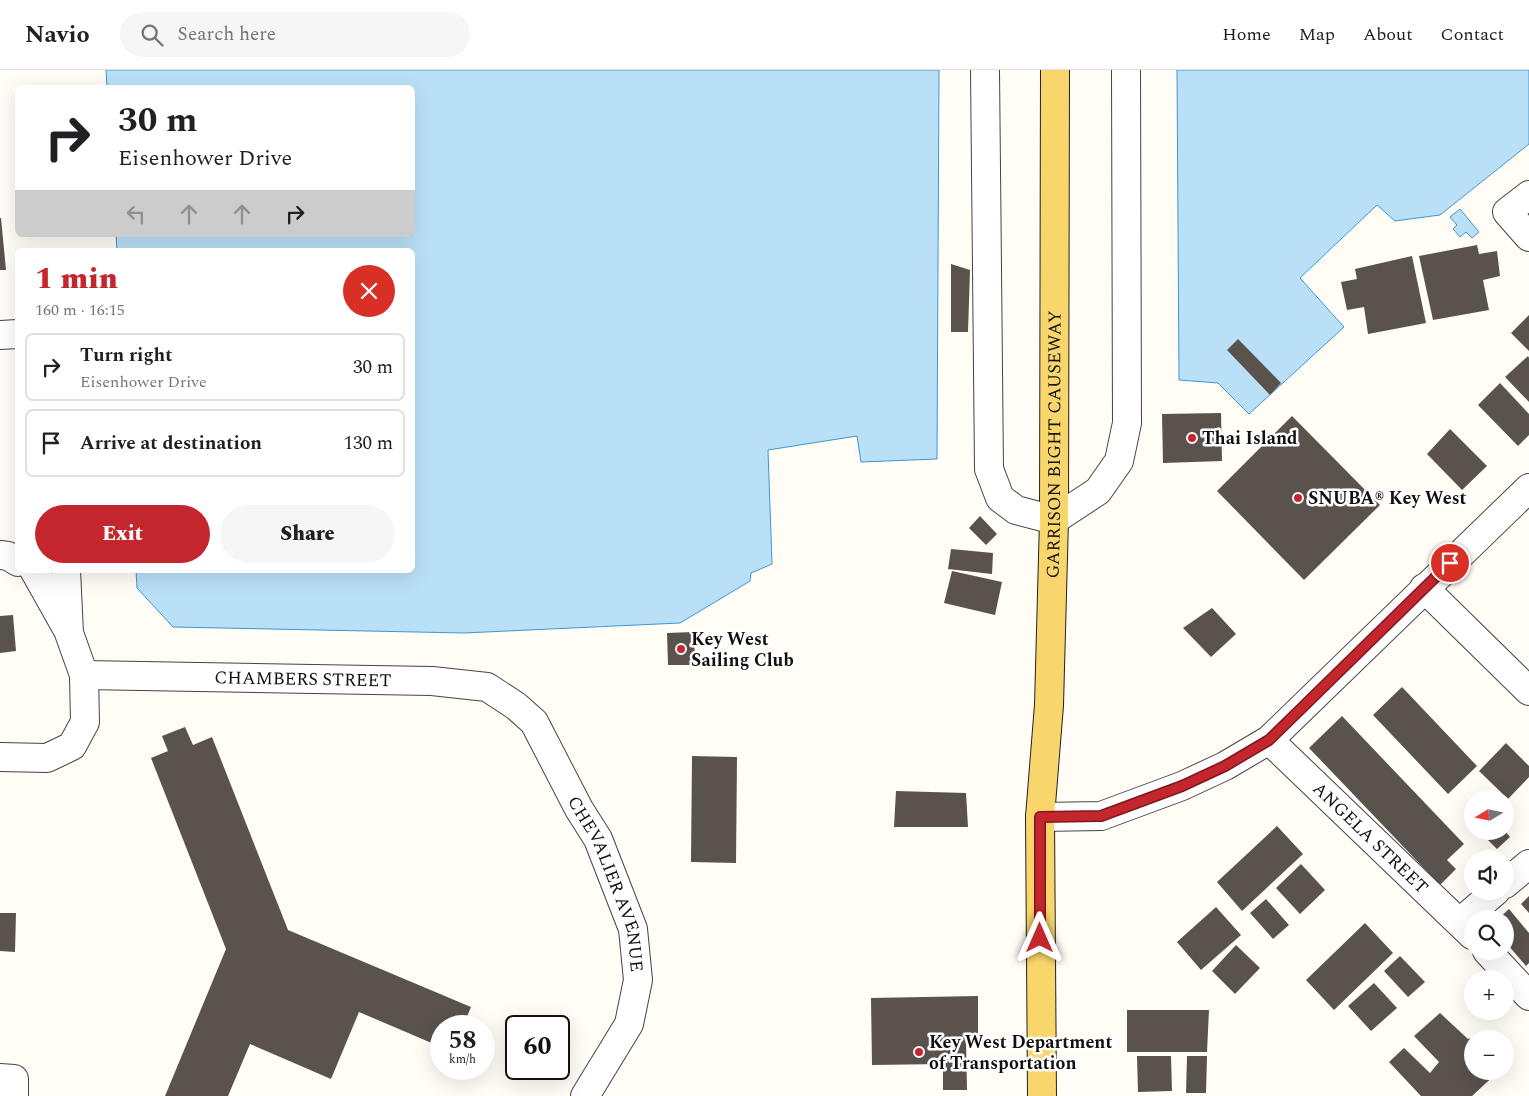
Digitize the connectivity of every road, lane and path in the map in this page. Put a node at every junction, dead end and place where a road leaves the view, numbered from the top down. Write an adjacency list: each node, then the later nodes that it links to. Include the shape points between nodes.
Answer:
1 (985, 70): 9 (street, via 989,469 1000,498 1016,510)
2 (1055, 70): 9 (main road, GARRISON BIGHT CAUSEWAY)
3 (1126, 70): 9 (street, via 1127,423 1118,462 1098,491)
4 (1529, 196): 5 (street, via 1507,212)
5 (1529, 237)
6 (15, 334): 7 (street)
7 (0, 335)
8 (1529, 488): 14 (street)
9 (1054, 520): 21 (main road, GARRISON BIGHT CAUSEWAY, via 1049,705)
10 (0, 555): 11 (street)
11 (15, 560)
12 (36, 573): 15 (street)
13 (66, 573): 15 (street)
14 (1424, 588): 17 (street); 19 (street)
15 (69, 632): 16 (street)
16 (84, 675): 18 (street, CHAMBERS STREET, via 432,682 486,687); 20 (street, via 85,722 72,746 47,758)
17 (1529, 691)
18 (516, 706): 31 (street, CHEVALIER AVENUE, via 534,722 598,839 633,929 638,980 629,1024)
19 (1269, 740): 21 (street, via 1182,786 1101,816); 26 (street, ANGELA STREET)
20 (0, 757)
21 (1040, 817): 32 (main road, GARRISON BIGHT CAUSEWAY)
22 (1529, 864): 23 (street)
23 (1514, 876)
24 (1489, 900): 25 (street)
25 (1481, 910)
26 (1464, 926)
27 (1495, 960): 28 (street)
28 (1529, 996)
29 (0, 1078): 30 (street, via 14,1079)
30 (14, 1096)
31 (585, 1096)
32 (1042, 1096)

